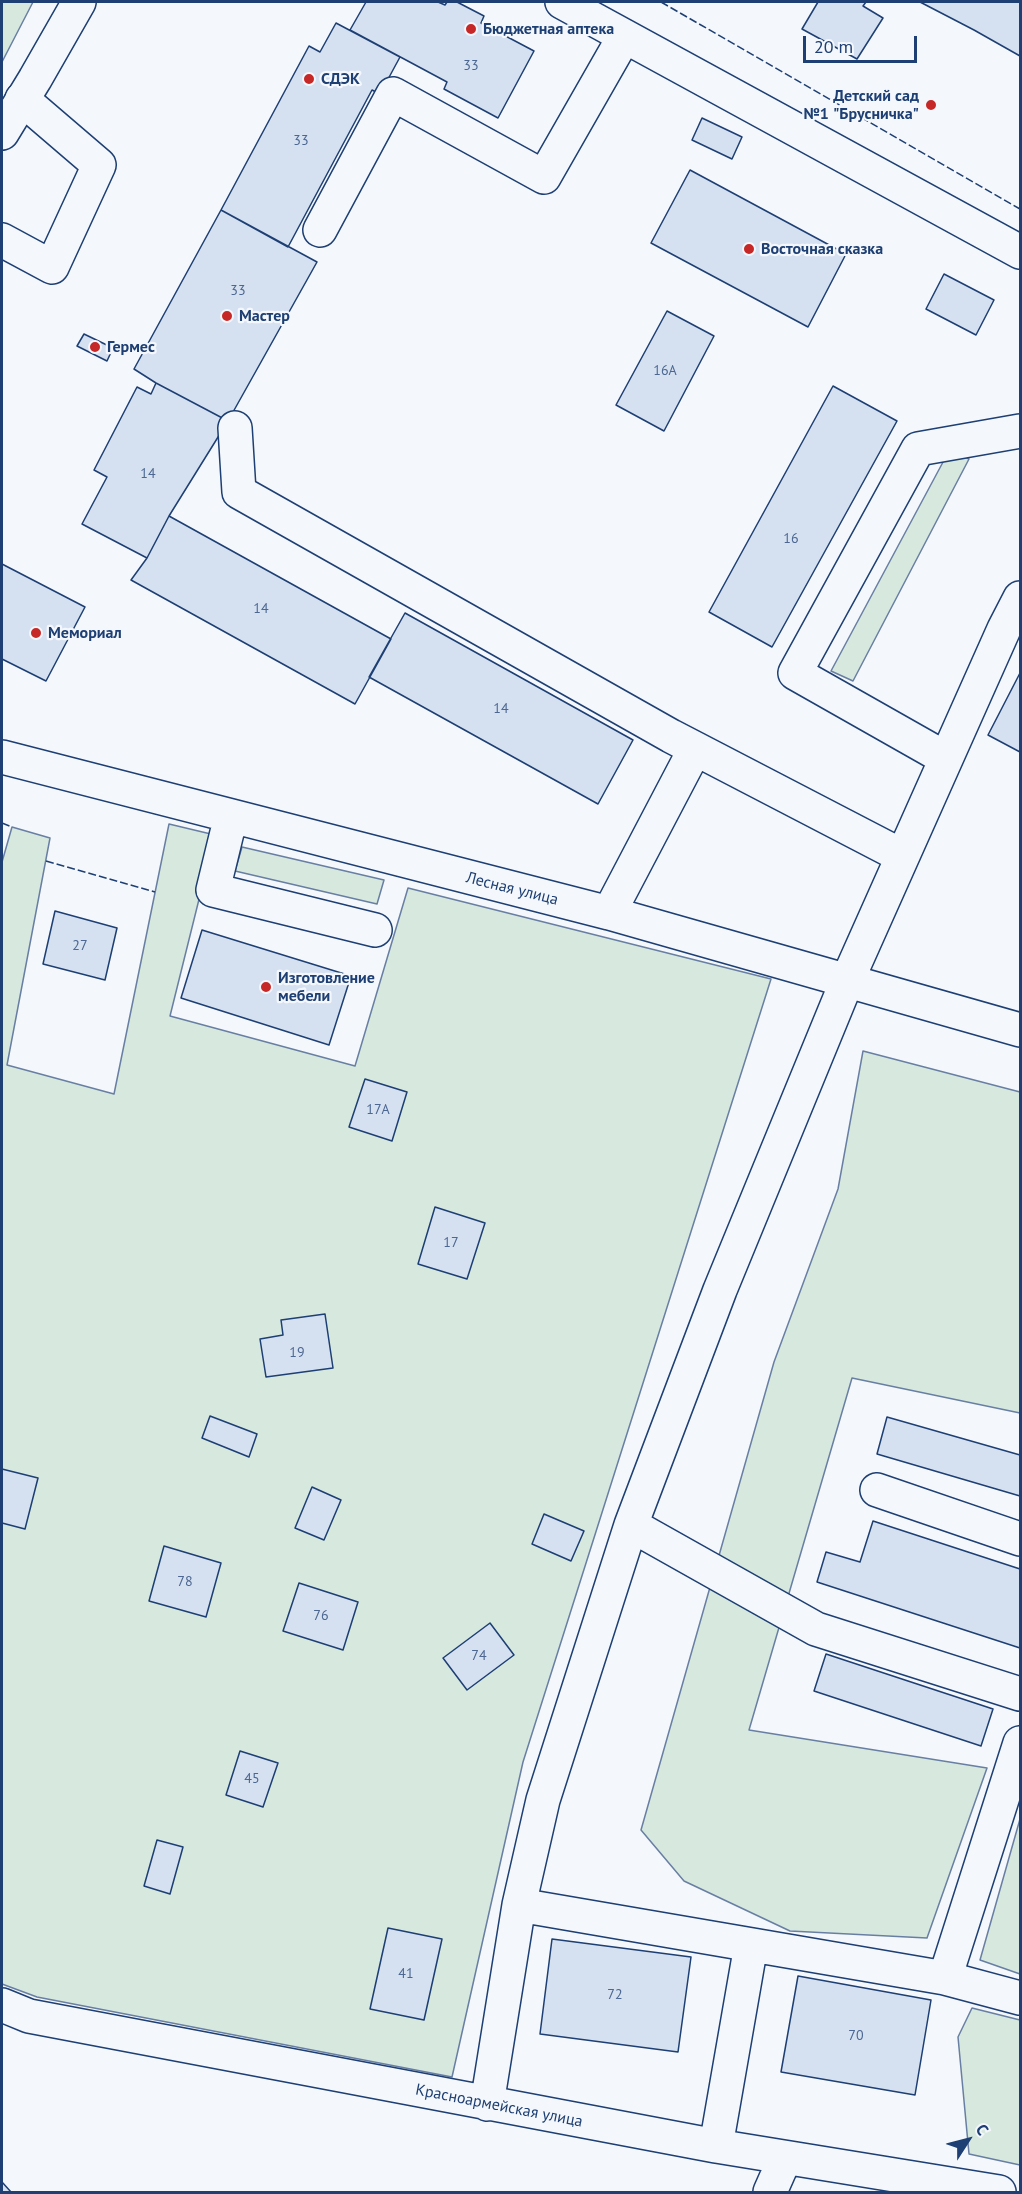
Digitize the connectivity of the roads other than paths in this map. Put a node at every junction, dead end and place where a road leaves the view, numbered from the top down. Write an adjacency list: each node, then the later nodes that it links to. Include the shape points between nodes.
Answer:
1 (79, 2): 4 (street)
2 (562, 2): 3 (street)
3 (624, 37): 5 (street, via 544,177 393,94); 7 (street)
4 (9, 118): 6 (street, via 99,165 52,267)
5 (320, 230)
6 (2, 240)
7 (1020, 252)
8 (235, 428): 12 (street, via 239,492)
9 (1020, 430): 14 (street, via 918,449 795,673)
10 (1020, 598): 11 (street)
11 (1012, 633): 14 (street)
12 (695, 749): 16 (street); 17 (street)
13 (2, 758): 15 (street, Лесная улица)
14 (945, 758): 16 (street)
15 (231, 816): 17 (street, Лесная улица); 18 (street, via 213,890)
16 (902, 856): 19 (street)
17 (609, 913): 19 (street, Лесная улица)
18 (375, 930)
19 (847, 981): 20 (street, Лесная улица); 22 (street, via 720,1290)
20 (1020, 1030)
21 (877, 1490): 23 (street)
22 (631, 1525): 24 (street, via 816,1629); 26 (street, via 543,1800)
23 (1020, 1539)
24 (1020, 1694)
25 (1020, 1743): 28 (street)
26 (519, 1905): 27 (street); 31 (street)
27 (751, 1945): 28 (street); 32 (street)
28 (945, 1978): 29 (street)
29 (1020, 1998)
30 (2, 2005): 31 (street, Красноармейская улица, via 30,2016)
31 (487, 2104): 32 (street, Красноармейская улица)
32 (716, 2146): 33 (street, Красноармейская улица)
33 (785, 2158): 34 (street); 35 (street, Красноармейская улица)
34 (771, 2193)
35 (999, 2193)

